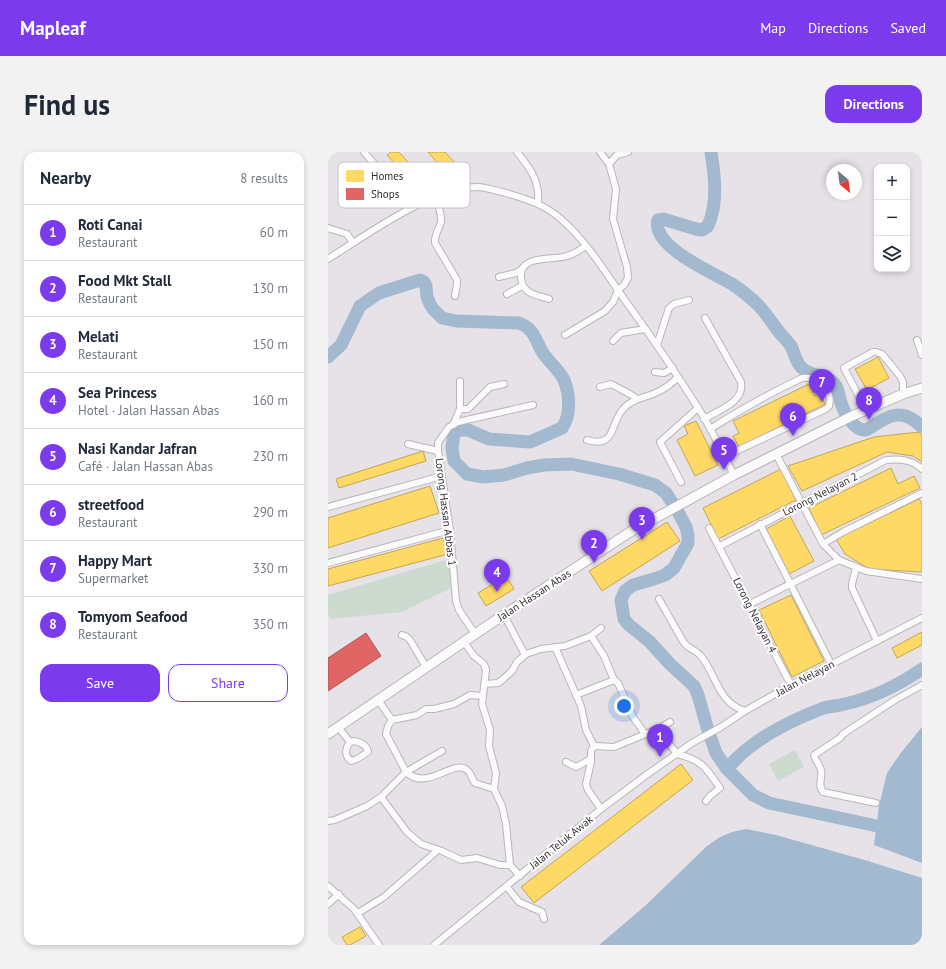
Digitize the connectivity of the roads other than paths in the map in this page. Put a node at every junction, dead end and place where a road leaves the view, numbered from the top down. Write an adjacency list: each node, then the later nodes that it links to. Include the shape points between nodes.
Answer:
1 (364, 152): 5 (street)
2 (517, 152): 8 (street, via 533,173 539,194)
3 (600, 152): 6 (street)
4 (628, 152): 6 (street, via 617,155)
5 (373, 162)
6 (610, 164): 18 (street, via 616,191 613,219 628,272 626,283)
7 (470, 188): 8 (street, via 491,189)
8 (538, 203): 13 (street, via 562,220)
9 (410, 208): 12 (street)
10 (440, 208): 20 (street, via 441,223 435,243 457,280)
11 (328, 228): 12 (street, via 347,234)
12 (353, 243): 14 (street)
13 (586, 246): 15 (street, via 567,256 531,262); 18 (street)
14 (328, 259)
15 (522, 269): 16 (street); 17 (street)
16 (499, 277)
17 (522, 286): 19 (street); 21 (street)
18 (618, 290): 24 (street); 25 (street, via 613,302 605,311)
19 (507, 294)
20 (455, 296)
21 (549, 299)
22 (689, 300): 28 (street, via 668,308)
23 (705, 318): 43 (street, via 742,382 742,387 734,401)
24 (645, 329): 27 (street, via 621,333); 28 (street)
25 (565, 336)
26 (917, 340): 29 (street)
27 (613, 341)
28 (658, 345): 30 (street)
29 (922, 355)
30 (673, 368): 31 (street, via 664,373); 32 (street)
31 (655, 372)
32 (678, 377): 38 (street, via 664,389); 40 (street)
33 (460, 380): 41 (street)
34 (504, 384): 41 (street, via 490,387 468,409)
35 (600, 387): 38 (street, via 611,384)
36 (922, 388): 37 (main road, Jalan Hassan Abas)
37 (903, 394): 42 (main road, Jalan Hassan Abas); 42 (street, via 900,376 882,354 873,352 844,368)
38 (637, 399): 46 (street, via 622,409 610,436 602,441)
39 (533, 405): 44 (street, Lorong Hassan Abbas 1, via 464,420)
40 (698, 408): 43 (street); 54 (street, via 660,442)
41 (460, 409): 44 (street)
42 (866, 410): 49 (main road, Jalan Hassan Abas)
43 (704, 419): 45 (street)
44 (453, 425): 48 (street, Lorong Hassan Abbas 1, via 442,436 438,443)
45 (710, 429): 50 (street); 50 (street, via 739,410 802,378 818,380 826,390 830,401 826,409)
46 (587, 440)
47 (408, 444): 48 (street)
48 (438, 451): 53 (street, Lorong Hassan Abbas 1)
49 (776, 454): 52 (main road, Jalan Hassan Abas); 56 (street)
50 (724, 457): 52 (street)
51 (922, 469): 56 (street, Lorong Nelayan 2, via 901,459 886,460)
52 (734, 475): 70 (main road, Jalan Hassan Abas, via 630,532)
53 (442, 476): 57 (street); 60 (street, Lorong Hassan Abbas 1)
54 (681, 482)
55 (922, 493): 61 (street)
56 (802, 503): 58 (street, Lorong Nelayan 2); 61 (street)
57 (328, 507)
58 (760, 524): 62 (street, Lorong Nelayan 2); 67 (street)
59 (709, 528): 62 (street, Lorong Nelayan 4)
60 (450, 530): 64 (street); 73 (street, Lorong Hassan Abbas 1, via 456,601)
61 (823, 544): 63 (street)
62 (720, 546): 69 (street, Lorong Nelayan 4)
63 (839, 560): 65 (street); 67 (street)
64 (328, 563)
65 (856, 568): 66 (street); 76 (street, via 852,588)
66 (922, 579)
67 (790, 584): 69 (street); 80 (street)
68 (659, 599): 91 (street, via 684,643 704,660 729,704)
69 (750, 604): 84 (street, Lorong Nelayan 4)
70 (504, 615): 73 (main road, Jalan Hassan Abas); 79 (street)
71 (922, 618): 76 (street, Jalan Nelayan)
72 (601, 628): 75 (street)
73 (475, 634): 77 (main road, Jalan Hassan Abas)
74 (402, 635): 81 (street, via 410,640)
75 (591, 636): 78 (street); 82 (street, via 604,656)
76 (877, 641): 80 (street, Jalan Nelayan)
77 (464, 642): 81 (main road, Jalan Hassan Abas); 83 (street, via 485,666)
78 (555, 647): 79 (street); 86 (street)
79 (526, 654): 83 (street, via 498,683)
80 (831, 664): 84 (street, Jalan Nelayan)
81 (426, 668): 90 (main road, Jalan Hassan Abas)
82 (614, 680): 88 (street); 97 (street, via 618,683 632,717)
83 (485, 684): 89 (street)
84 (791, 685): 91 (street, Jalan Nelayan)
85 (922, 685): 109 (street, via 843,734 814,756 821,770 820,789 823,792)
86 (573, 689): 87 (street); 88 (street)
87 (566, 691)
88 (576, 695): 100 (street, via 586,730)
89 (483, 696): 92 (street, via 470,695 454,704 426,709 416,715); 106 (street, via 482,704 490,730 489,746 496,773)
90 (378, 700): 92 (street); 94 (main road, Jalan Hassan Abas)
91 (744, 711): 99 (street, Jalan Nelayan)
92 (392, 720): 105 (street, via 386,734)
93 (670, 722): 95 (street)
94 (338, 727): 96 (main road, Jalan Hassan Abas); 98 (street)
95 (658, 729): 97 (street); 102 (street)
96 (328, 734)
97 (645, 734): 100 (street, via 614,747)
98 (350, 742)
99 (692, 744): 102 (street, Jalan Teluk Awak)
100 (594, 746): 103 (street)
101 (442, 752): 105 (street)
102 (677, 754): 108 (street, via 691,757 702,764 720,788); 110 (street, Jalan Teluk Awak)
103 (591, 759): 104 (street, via 576,768); 110 (street, via 586,784)
104 (566, 762)
105 (406, 772): 106 (street, via 416,778 425,779 460,768 469,772 475,783); 107 (street)
106 (494, 788): 113 (street, via 506,824)
107 (381, 797): 111 (street, via 348,815); 112 (street, via 412,838)
108 (706, 801)
109 (876, 803)
110 (601, 809): 114 (street, Jalan Teluk Awak)
111 (328, 821)
112 (438, 850): 113 (street, via 461,860 477,858 500,865); 119 (street, via 384,897)
113 (510, 865): 114 (street)
114 (520, 876): 116 (street, Jalan Teluk Awak)
115 (328, 886): 117 (street)
116 (507, 887): 120 (street, via 519,902 542,912); 122 (street, Jalan Teluk Awak)
117 (339, 894): 118 (street); 119 (street)
118 (328, 904)
119 (358, 914): 121 (street)
120 (544, 919)
121 (379, 945)
122 (434, 945)

